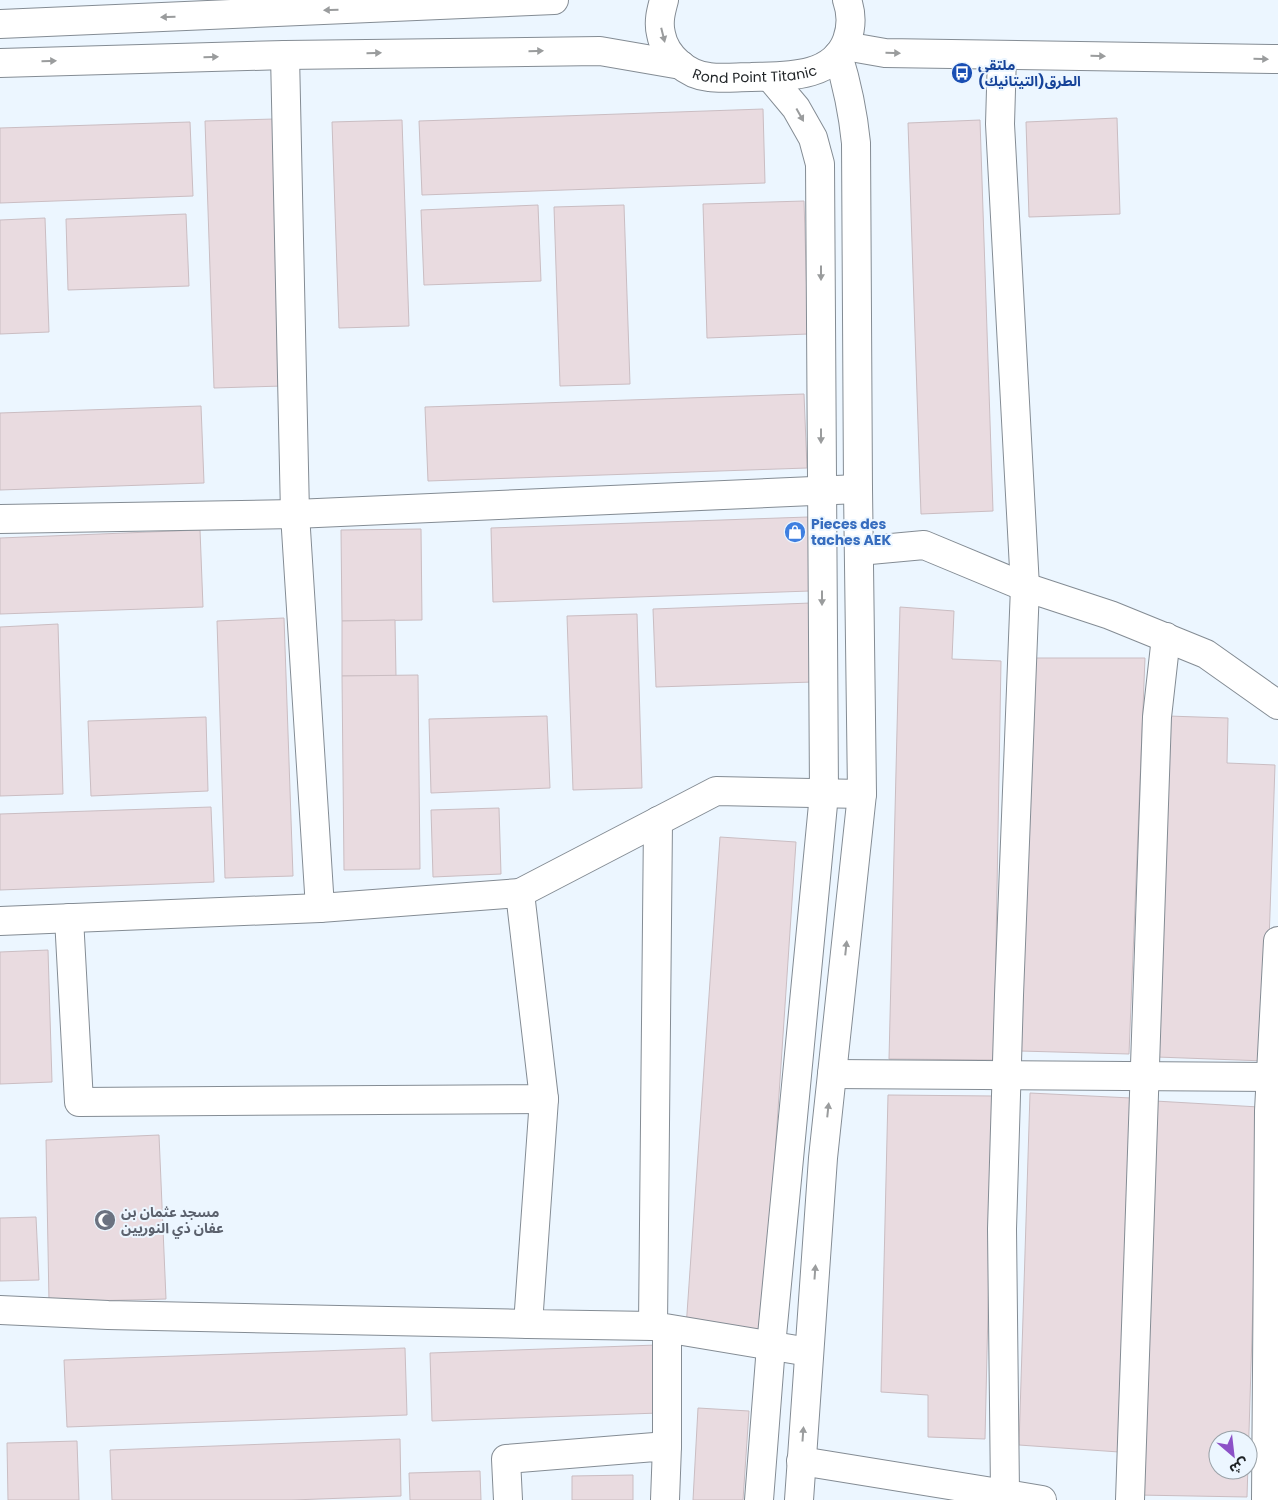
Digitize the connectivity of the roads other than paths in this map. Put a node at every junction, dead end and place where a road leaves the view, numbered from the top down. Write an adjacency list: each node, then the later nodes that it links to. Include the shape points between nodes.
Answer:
1 (554, 0): 4 (street, one-way to 4)
2 (664, 0): 10 (street, Rond Point Titanic, one-way to 10, via 660,16 661,34 668,51)
3 (846, 0): 5 (street, via 851,10 851,30)
4 (0, 24)
5 (842, 51): 7 (street, one-way to 7); 11 (street, Rond Point Titanic, via 819,70); 12 (street, via 856,143)
6 (285, 55): 9 (street, one-way to 6); 10 (street, one-way to 10, via 600,51); 14 (street)
7 (1002, 55): 8 (street, one-way to 8); 17 (street, via 1000,124)
8 (1278, 59)
9 (0, 63)
10 (681, 65): 11 (street, Rond Point Titanic, via 709,77)
11 (770, 77): 13 (street, one-way to 13, via 796,108 812,138 820,164)
12 (858, 489): 13 (street); 16 (street)
13 (822, 490): 14 (street); 20 (street, one-way to 20)
14 (296, 514): 15 (street); 24 (street)
15 (0, 519)
16 (859, 551): 17 (street, via 924,545); 21 (street)
17 (1025, 587): 18 (street, via 1110,615); 29 (street)
18 (1166, 638): 19 (street, via 1206,654); 30 (street, via 1157,717)
19 (1278, 705)
20 (824, 794): 21 (street); 22 (street, via 716,790); 36 (street)
21 (862, 794): 28 (street, one-way to 21)
22 (658, 821): 23 (street); 35 (street)
23 (520, 893): 24 (street); 32 (street)
24 (320, 908): 25 (street)
25 (69, 918): 26 (street); 32 (street, via 79,1102)
26 (0, 921)
27 (1278, 941): 31 (street)
28 (832, 1074): 29 (street); 37 (street, one-way to 28)
29 (1006, 1075): 30 (street); 40 (street, via 1002,1229)
30 (1144, 1076): 31 (street); 46 (street)
31 (1274, 1077): 47 (street)
32 (544, 1099): 34 (street)
33 (0, 1310): 34 (street)
34 (528, 1324): 35 (street)
35 (660, 1328): 36 (street); 38 (street)
36 (771, 1346): 37 (street); 43 (street)
37 (809, 1352): 39 (street, one-way to 37)
38 (667, 1446): 41 (street, via 506,1459); 42 (street)
39 (801, 1461): 40 (street); 44 (street)
40 (1005, 1493): 45 (street)
41 (508, 1500)
42 (665, 1500)
43 (759, 1500)
44 (799, 1500)
45 (1042, 1500)
46 (1130, 1500)
47 (1266, 1500)

